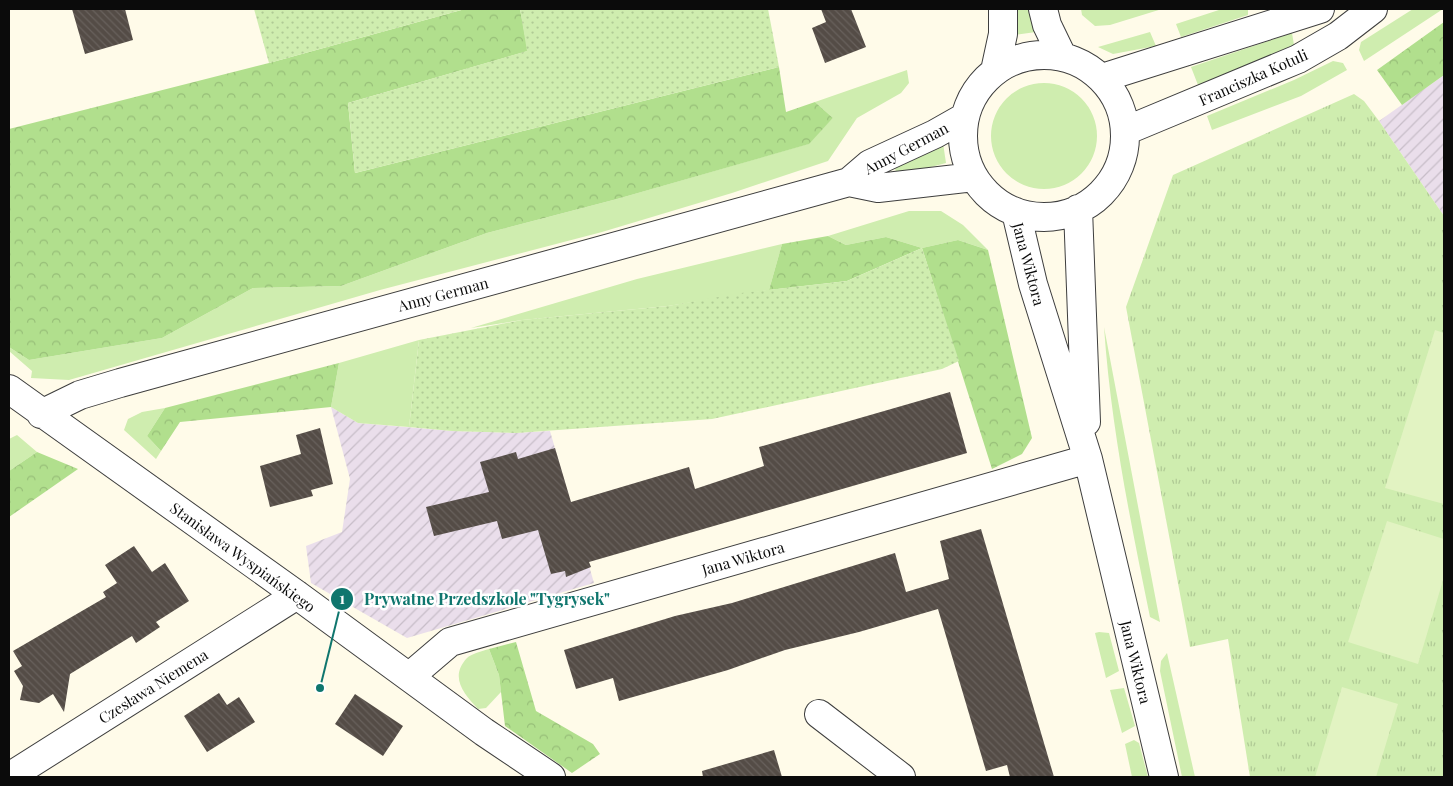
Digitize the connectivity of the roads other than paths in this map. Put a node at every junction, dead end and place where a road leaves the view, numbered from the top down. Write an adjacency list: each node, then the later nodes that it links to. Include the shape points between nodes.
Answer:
1 (1003, 9): 7 (street, via 1003,34)
2 (1043, 9): 6 (street)
3 (1320, 9): 5 (street)
4 (1374, 9): 10 (street, Franciszka Kotuli, via 1338,36 1298,59)
5 (1267, 17): 8 (street)
6 (1062, 56): 7 (street, via 1026,57); 8 (street)
7 (995, 71): 9 (street, via 976,92)
8 (1102, 78): 10 (street, via 1114,94)
9 (965, 117): 11 (street, via 964,147); 12 (street, Anny German, via 870,164)
10 (1125, 131): 13 (street, via 1123,155 1115,177 1099,196)
11 (974, 177): 12 (street, Anny German, via 878,188); 14 (street, via 987,194)
12 (849, 182): 16 (street, Anny German, via 120,383 80,396)
13 (1078, 209): 14 (street, via 1062,214 1032,216); 17 (street, Jana Wiktora)
14 (1016, 212): 17 (street, Jana Wiktora, via 1033,284)
15 (9, 389): 16 (street, Stanisława Wyspiańskiego)
16 (41, 414): 18 (street, Stanisława Wyspiańskiego)
17 (1088, 459): 19 (street, Jana Wiktora, via 450,642); 24 (street, Jana Wiktora)
18 (297, 595): 19 (street, Stanisława Wyspiańskiego); 21 (street, Czesława Niemena)
19 (409, 678): 22 (street, Stanisława Wyspiańskiego)
20 (819, 714): 23 (street)
21 (9, 777)
22 (551, 777)
23 (900, 777)
24 (1164, 777)

